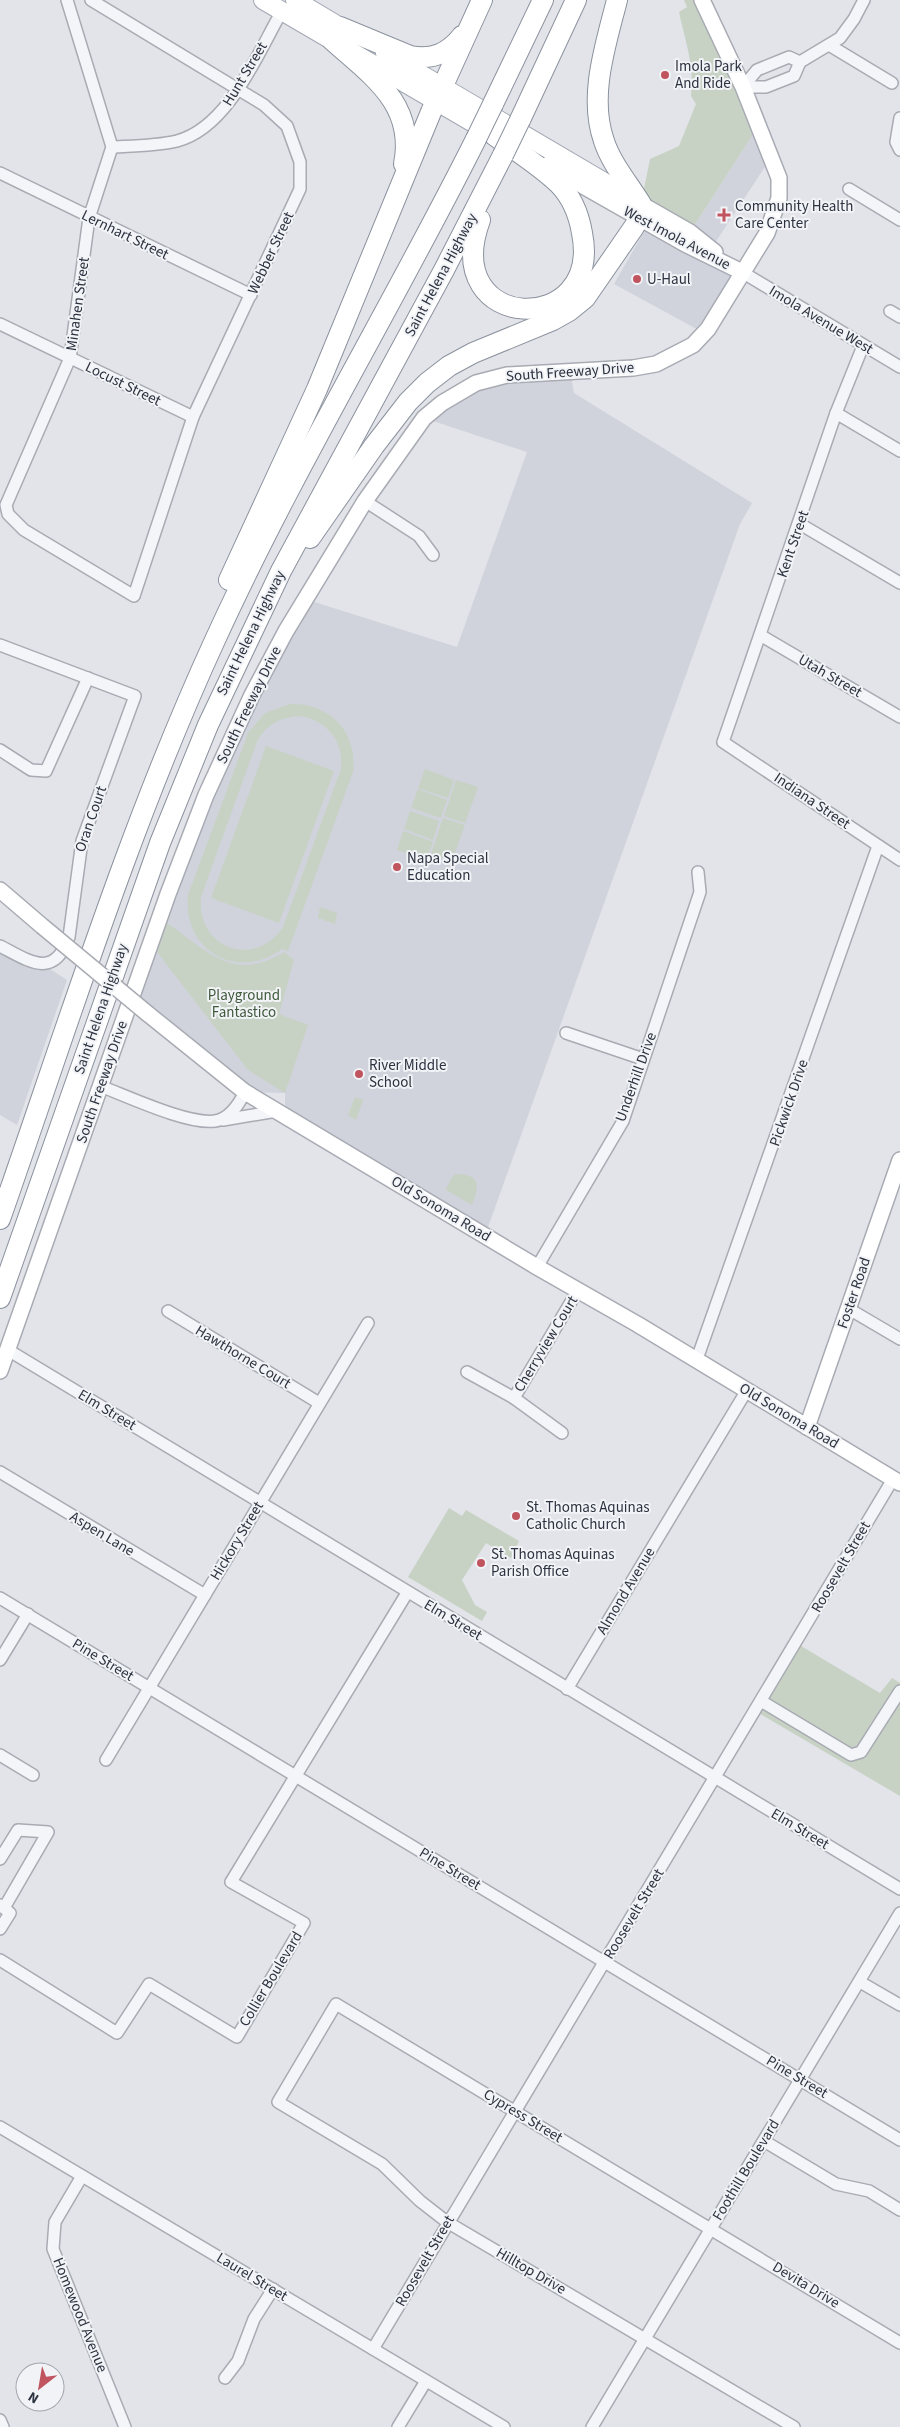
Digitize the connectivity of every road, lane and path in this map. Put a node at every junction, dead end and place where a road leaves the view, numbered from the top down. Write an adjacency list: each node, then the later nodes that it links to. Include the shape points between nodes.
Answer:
1 (67, 0): 21 (street)
2 (91, 0): 17 (street, Webber Street)
3 (263, 0): 10 (main road, West Imola Avenue)
4 (482, 0): 11 (highway)
5 (543, 0): 20 (highway, Saint Helena Highway, bridge, via 493,104)
6 (576, 0): 23 (highway, Saint Helena Highway, bridge)
7 (617, 0): 27 (highway, via 601,71 598,117 603,140)
8 (702, 0): 16 (street, South Freeway Drive)
9 (864, 0): 13 (street, via 840,38)
10 (288, 5): 12 (main road, West Imola Avenue); 17 (street, Hunt Street)
11 (472, 22): 12 (highway, via 446,52 428,58 410,56); 18 (highway)
12 (336, 33): 18 (main road, West Imola Avenue); 26 (highway, via 393,98 406,126 406,154)
13 (829, 45): 14 (street); 15 (street)
14 (800, 62): 16 (street, via 789,58 757,70); 16 (street, via 794,76 766,88)
15 (892, 83)
16 (743, 88): 30 (street, South Freeway Drive, via 779,178 779,198 767,233)
17 (237, 90): 21 (street, Hunt Street, via 220,115 193,135 163,143); 31 (street, Webber Street, via 264,105 287,126 300,162 300,189)
18 (439, 94): 20 (main road, West Imola Avenue); 26 (highway); 27 (main road, West Imola Avenue)
19 (900, 118): 22 (street, via 896,142)
20 (485, 137): 23 (highway, via 558,183 571,200 580,223 584,262 577,281 558,301 538,308 516,307 497,300 485,291 474,272 474,235); 27 (street, West Imola Avenue); 49 (highway, Saint Helena Highway, via 268,532)
21 (112, 147): 28 (street, Minahen Street)
22 (900, 150)
23 (503, 156): 44 (highway, Saint Helena Highway)
24 (0, 173): 28 (street, Lernhart Street)
25 (849, 189): 29 (street)
26 (397, 196): 49 (highway, via 317,389 231,576 194,669)
27 (640, 211): 30 (street, West Imola Avenue); 44 (highway, via 585,298 553,320 449,366 408,402 365,459)
28 (89, 218): 31 (street, Lernhart Street); 34 (street, Minahen Street)
29 (900, 220)
30 (742, 272): 33 (street, Imola Avenue West); 39 (street, South Freeway Drive, via 708,329 692,345 662,362 633,368 507,375 476,383 454,395 424,418)
31 (251, 295): 37 (street, Webber Street)
32 (0, 324): 34 (street, Locust Street)
33 (863, 346): 35 (street, Imola Avenue West); 36 (street, Kent Street)
34 (70, 358): 37 (street, Locust Street); 43 (street, Minahen Street, via 6,505 8,514 24,530)
35 (900, 367)
36 (836, 413): 38 (street); 40 (street, Kent Street)
37 (193, 417): 43 (street, Webber Street)
38 (900, 451)
39 (365, 501): 41 (street, via 419,536); 59 (street, South Freeway Drive, via 286,631 228,746 187,840)
40 (800, 524): 42 (street); 45 (street, Kent Street)
41 (432, 555)
42 (900, 583)
43 (134, 596)
44 (252, 628): 68 (highway, Saint Helena Highway, via 166,828)
45 (760, 635): 48 (street, Utah Street); 50 (street, Kent Street)
46 (0, 645): 47 (street)
47 (88, 678): 51 (street, via 46,771 31,770); 56 (street, Oran Court, via 135,696 82,841 67,943 55,960 44,965 34,964)
48 (900, 717)
49 (181, 718): 65 (highway, Saint Helena Highway, via 131,846)
50 (723, 742): 52 (street, Indiana Street)
51 (0, 750)
52 (878, 846): 53 (street, Indiana Street); 74 (street, Pickwick Drive)
53 (900, 860)
54 (698, 872): 58 (street, Underhill Drive, via 700,892)
55 (3, 894): 60 (street, Old Sonoma Road, bridge)
56 (0, 946)
57 (566, 1033): 58 (street)
58 (643, 1059): 66 (street, Underhill Drive, via 622,1121)
59 (100, 1086): 62 (street, via 189,1118); 73 (street, South Freeway Drive)
60 (245, 1092): 61 (street, Old Sonoma Road); 62 (street, via 239,1105)
61 (277, 1111): 62 (street); 66 (street, Old Sonoma Road)
62 (216, 1121)
63 (900, 1160): 64 (street, Foster Road)
64 (897, 1181): 69 (street, Foster Road)
65 (0, 1219)
66 (537, 1267): 67 (street, Old Sonoma Road)
67 (578, 1290): 74 (street, Old Sonoma Road); 78 (street, Cherryview Court)
68 (0, 1298)
69 (849, 1309): 72 (street); 80 (street, Foster Road)
70 (168, 1311): 79 (street, Hawthorne Court)
71 (368, 1323): 79 (street, Hickory Street)
72 (900, 1339)
73 (8, 1350): 75 (street, South Freeway Drive); 84 (street, Elm Street)
74 (697, 1359): 77 (street, Old Sonoma Road)
75 (0, 1371)
76 (467, 1372): 78 (street, Cherryview Court)
77 (747, 1390): 80 (street, Old Sonoma Road); 91 (street, Almond Avenue)
78 (514, 1398): 81 (street, Cherryview Court)
79 (319, 1404): 84 (street, Hickory Street)
80 (807, 1427): 83 (street, Old Sonoma Road)
81 (562, 1433)
82 (0, 1472): 86 (street, Aspen Lane)
83 (896, 1481): 93 (street, Roosevelt Street)
84 (261, 1502): 85 (street, Elm Street); 86 (street, Hickory Street)
85 (407, 1593): 91 (street, Elm Street); 96 (street, Collier Boulevard)
86 (205, 1595): 90 (street, Hickory Street)
87 (0, 1598): 88 (street, Pine Street)
88 (28, 1614): 89 (street); 90 (street, Pine Street)
89 (0, 1660)
90 (150, 1688): 95 (street, Hickory Street); 96 (street, Pine Street)
91 (566, 1689): 98 (street, Elm Street)
92 (900, 1691): 93 (street, via 861,1752 851,1755)
93 (761, 1702): 98 (street, Roosevelt Street)
94 (0, 1755): 97 (street)
95 (106, 1760)
96 (294, 1774): 104 (street, Collier Boulevard, via 230,1882 304,1924 237,2038 149,1984 117,2033); 105 (street, Pine Street)
97 (33, 1775)
98 (715, 1778): 100 (street, Elm Street); 105 (street, Roosevelt Street)
99 (0, 1858): 101 (street, via 18,1830 48,1832)
100 (900, 1889)
101 (2, 1907): 103 (street, via 10,1913)
102 (900, 1913): 106 (street, Foothill Boulevard)
103 (0, 1929)
104 (0, 1960)
105 (605, 1963): 108 (street, Pine Street); 110 (street, Roosevelt Street)
106 (860, 1982): 107 (street); 108 (street, Foothill Boulevard)
107 (900, 2005)
108 (801, 2080): 112 (street, Pine Street); 113 (street, Foothill Boulevard)
109 (278, 2102): 110 (street, Cypress Street, via 336,2004); 116 (street, Hilltop Drive, via 382,2164)
110 (516, 2112): 116 (street, Roosevelt Street); 117 (street, Cypress Street)
111 (0, 2127): 114 (street, Laurel Street)
112 (900, 2140)
113 (764, 2141): 115 (street, via 836,2184 869,2191); 117 (street, Foothill Boulevard)
114 (82, 2176): 118 (street, Laurel Street); 126 (street, Homewood Avenue, via 55,2222 53,2249)
115 (900, 2210)
116 (447, 2222): 119 (street, Hilltop Drive); 121 (street, Roosevelt Street)
117 (711, 2228): 119 (street, Foothill Boulevard); 120 (street, Devita Drive)
118 (273, 2289): 121 (street, Laurel Street); 122 (street, via 254,2319 238,2361)
119 (644, 2337): 129 (street, Foothill Boulevard); 130 (street, Hilltop Drive)
120 (900, 2343)
121 (374, 2349): 123 (street, Laurel Street)
122 (225, 2378)
123 (426, 2381): 127 (street); 128 (street, Laurel Street)
124 (0, 2420): 125 (street)
125 (3, 2427)
126 (125, 2427)
127 (398, 2427)
128 (504, 2427)
129 (592, 2427)
130 (794, 2427)

